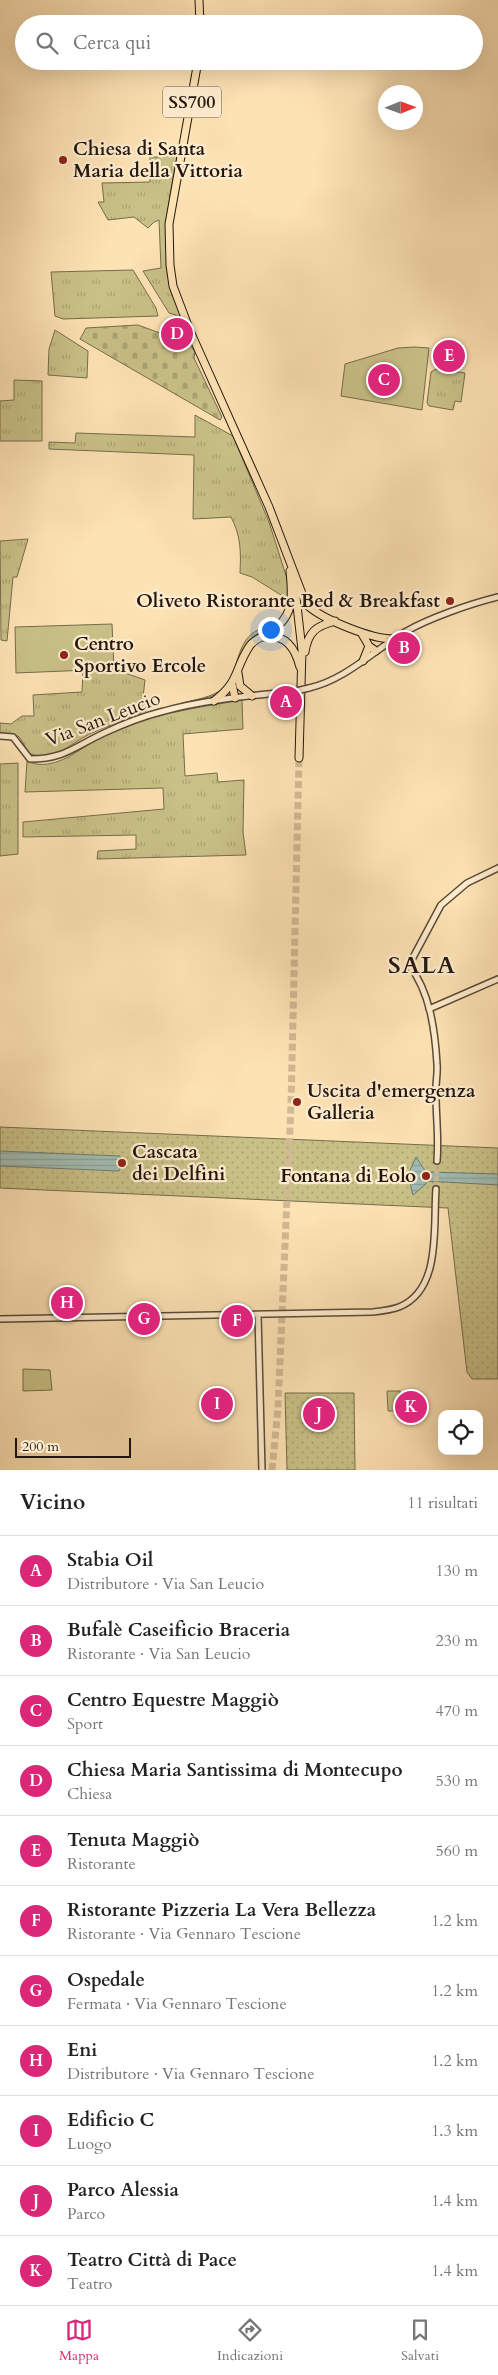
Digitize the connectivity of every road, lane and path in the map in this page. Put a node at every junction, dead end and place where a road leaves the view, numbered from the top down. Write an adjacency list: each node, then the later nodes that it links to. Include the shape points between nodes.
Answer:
1 (199, 0): 2 (highway)
2 (200, 15)
3 (196, 70): 4 (highway, SS700, via 169,224 173,286 269,507)
4 (289, 561): 6 (highway, SS700, via 306,604); 8 (highway, SS700, via 292,594 288,614 277,627); 15 (highway, SS700, via 300,613)
5 (498, 597): 10 (street, Via San Leucio, via 475,603)
6 (335, 621): 7 (highway, SS700); 15 (highway, SS700, via 313,630 306,647)
7 (361, 634): 9 (highway, SS700); 11 (highway, SS700)
8 (261, 637): 14 (highway, SS700, via 249,646); 15 (highway, SS700, via 280,637 288,642)
9 (373, 638): 10 (highway, SS700); 12 (highway)
10 (395, 639): 12 (street, Via San Leucio)
11 (369, 646): 12 (highway, SS700); 13 (highway)
12 (376, 652): 13 (street, Via San Leucio)
13 (363, 661): 18 (street, Via San Leucio, bridge, via 330,682)
14 (238, 672): 16 (highway, SS700); 17 (highway)
15 (302, 675): 22 (highway, SS700)
16 (232, 684): 19 (highway); 20 (highway, SS700)
17 (240, 686): 18 (highway); 19 (highway)
18 (252, 696): 19 (street, Via San Leucio)
19 (235, 698): 20 (street, Via San Leucio)
20 (214, 701): 21 (street, Via San Leucio, via 148,716 105,732 60,756 36,759 26,756 19,742)
21 (0, 736)
22 (299, 758)
23 (498, 868): 25 (street, via 467,883 441,905 409,965 420,979)
24 (498, 980): 25 (street)
25 (429, 1009): 26 (street, via 437,1065)
26 (437, 1161)
27 (436, 1189): 28 (street, via 432,1264 420,1291 401,1306 373,1312)
28 (258, 1315): 29 (street); 30 (street)
29 (0, 1319)
30 (262, 1470)

